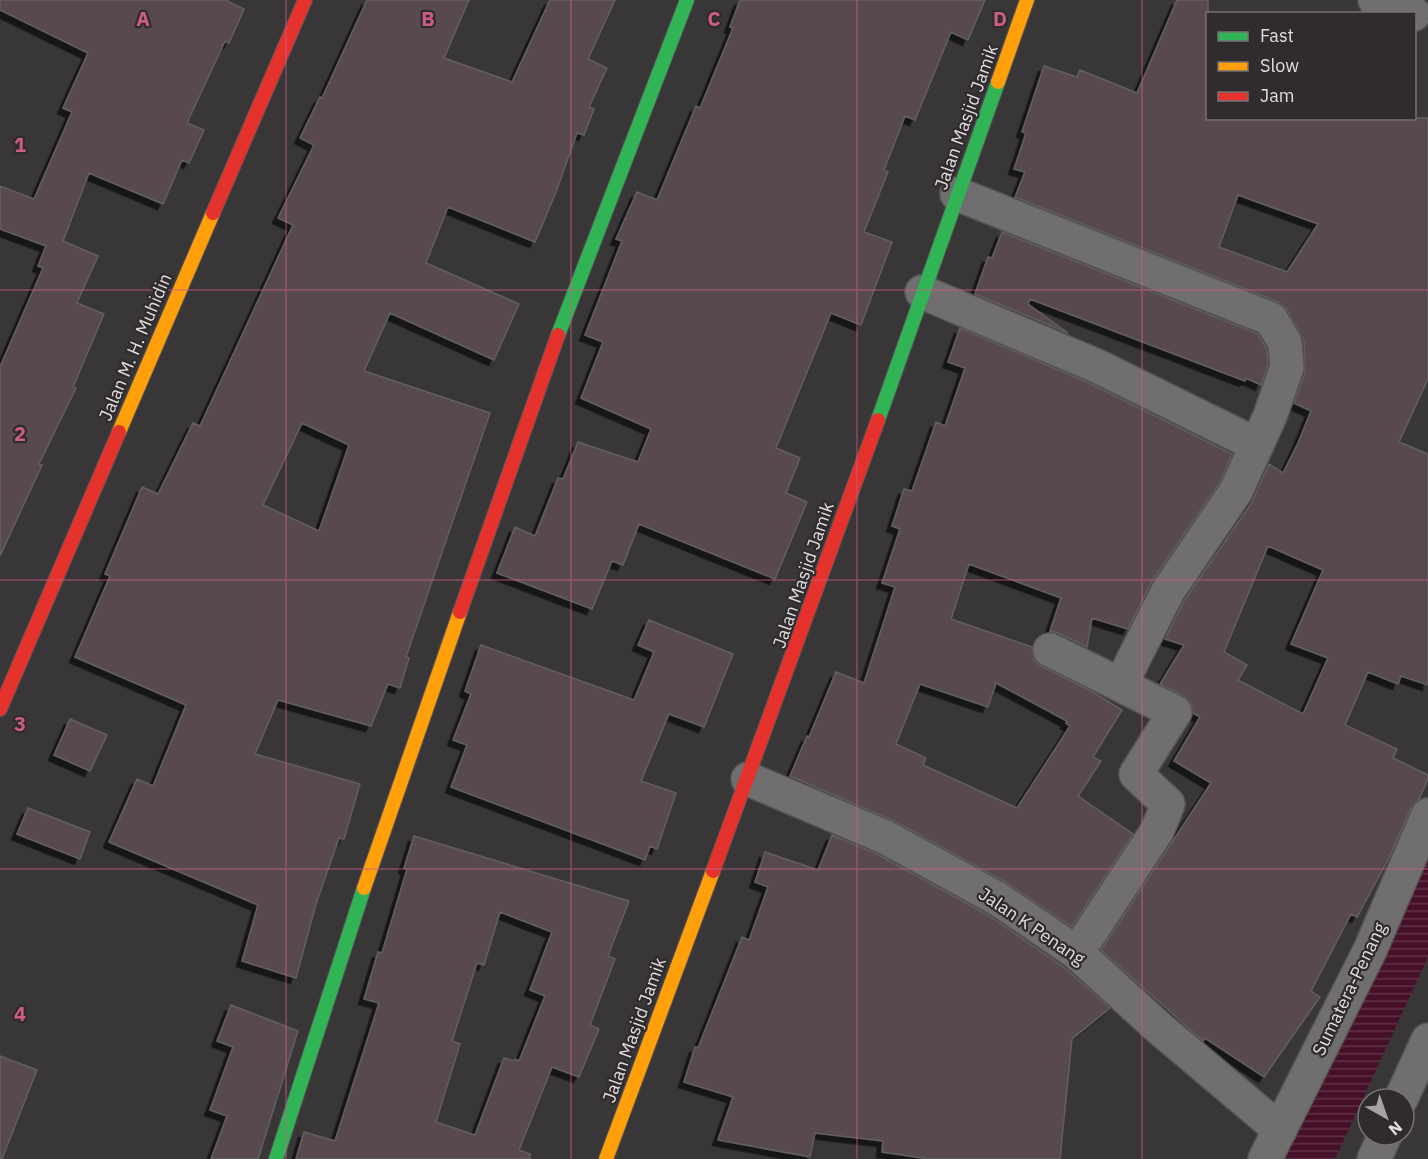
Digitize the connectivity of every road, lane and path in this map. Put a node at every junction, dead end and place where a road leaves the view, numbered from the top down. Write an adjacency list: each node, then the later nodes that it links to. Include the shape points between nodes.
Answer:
1 (305, 0): 11 (main road, Jalan M. H. Muhidin)
2 (687, 0): 18 (main road, via 539,384 367,878)
3 (1028, 0): 6 (main road, Jalan Masjid Jamik)
4 (1375, 0): 5 (street)
5 (1416, 12)
6 (957, 194): 7 (main road, Jalan Masjid Jamik); 8 (street, via 1271,319 1285,343 1287,367)
7 (922, 292): 8 (street, via 1097,366); 12 (main road, Jalan Masjid Jamik)
8 (1257, 445): 10 (street, via 1236,491 1168,591)
9 (1050, 650): 10 (street)
10 (1121, 684): 14 (street, via 1175,712 1136,774 1167,804 1157,831)
11 (2, 697)
12 (747, 779): 14 (street, Jalan K Penang, via 885,837 998,899); 19 (main road, Jalan Masjid Jamik)
13 (1428, 816): 17 (street, Sumatera-Penang, via 1370,950)
14 (1077, 954): 17 (street, Jalan K Penang)
15 (1428, 1040): 16 (street)
16 (1406, 1087)
17 (1280, 1130): 20 (street, Sumatera-Penang)
18 (276, 1159)
19 (606, 1159)
20 (1265, 1159)

